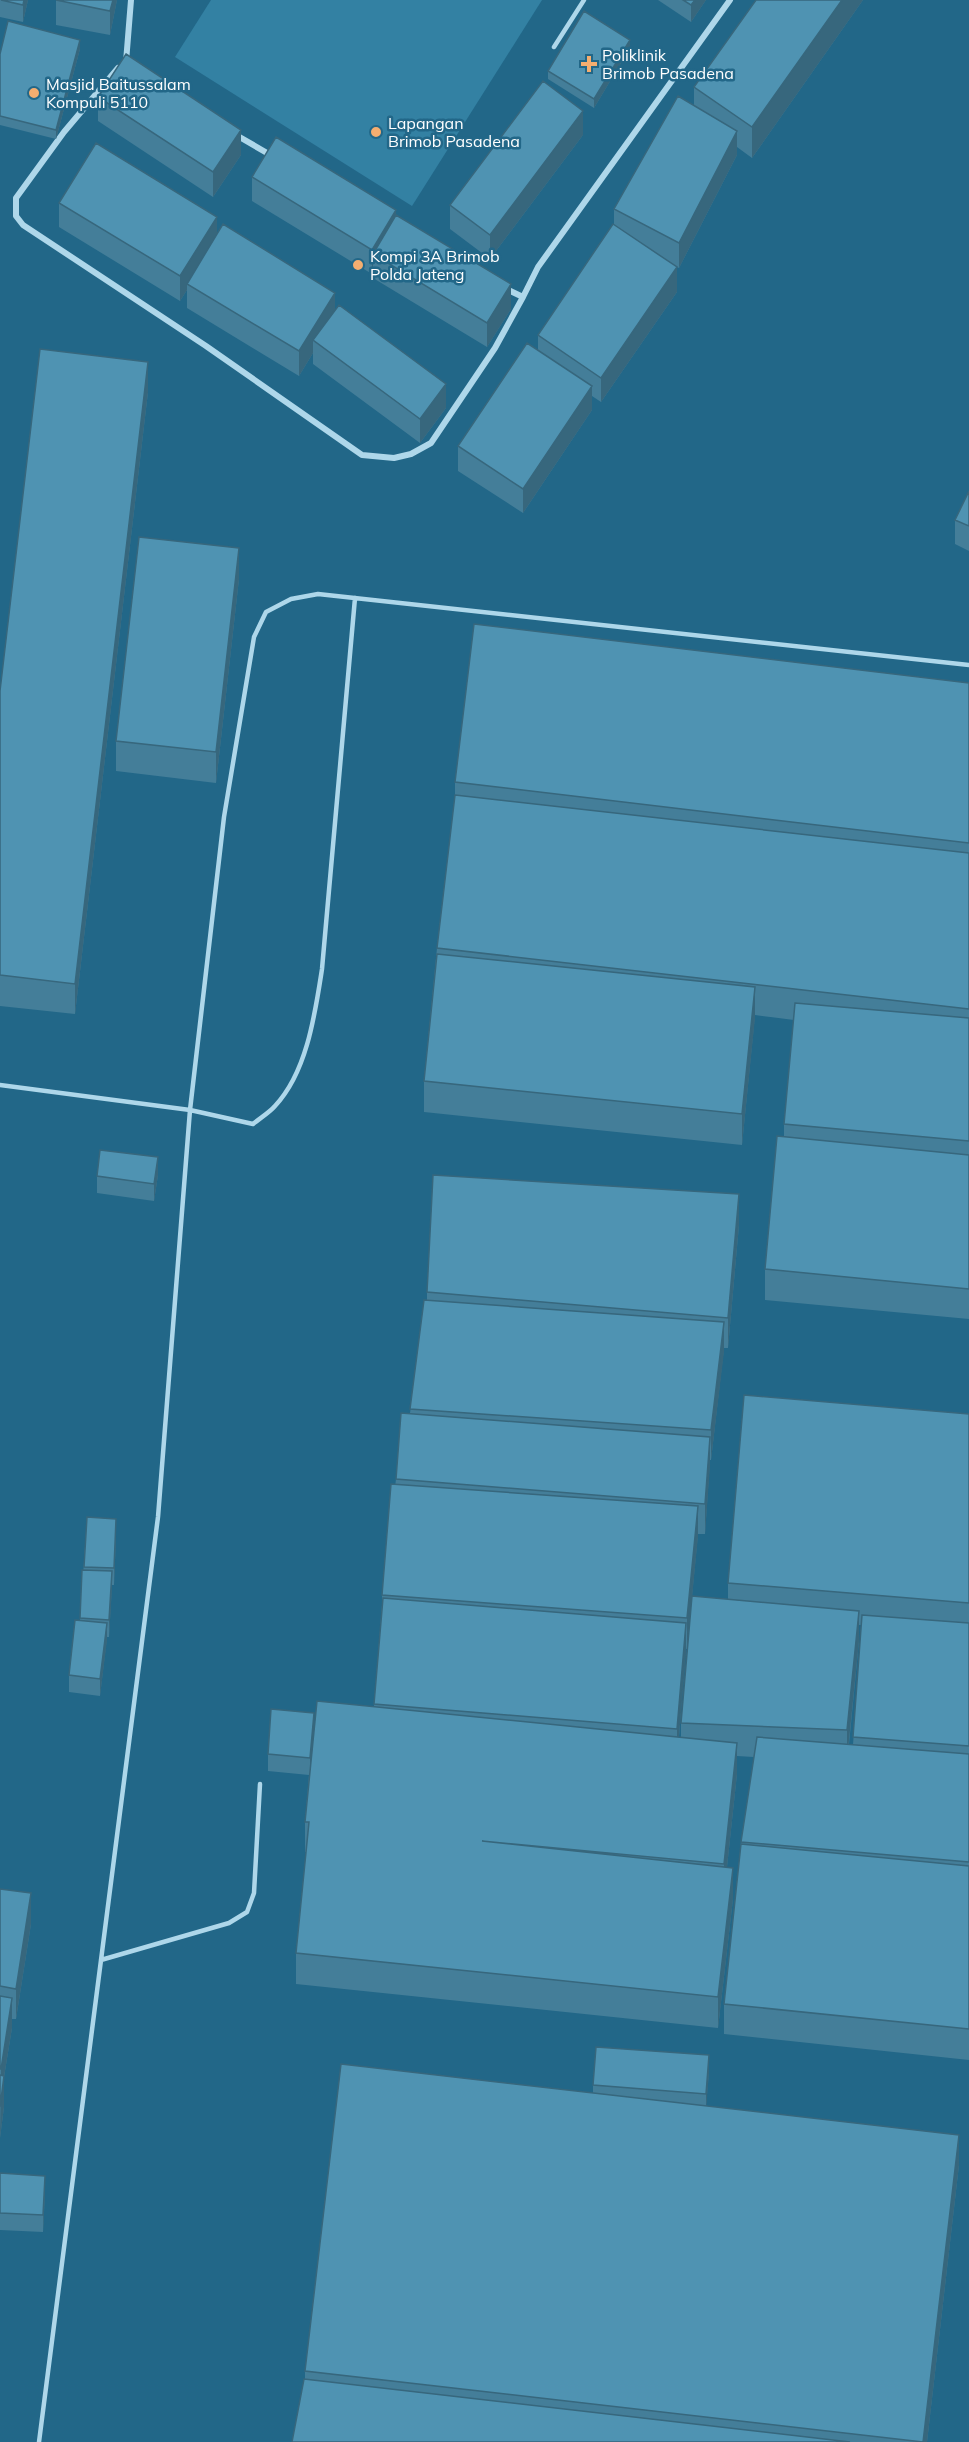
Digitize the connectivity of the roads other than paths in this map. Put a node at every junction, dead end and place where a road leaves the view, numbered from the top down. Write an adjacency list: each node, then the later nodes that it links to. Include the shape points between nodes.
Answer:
1 (131, 0): 5 (street)
2 (584, 0): 4 (lane)
3 (730, 0): 10 (street, via 538,267)
4 (554, 47)
5 (124, 60): 6 (street); 10 (street, via 16,198 16,216 23,225 362,455 394,458 431,443 495,348)
6 (130, 67)
7 (231, 132): 8 (street)
8 (282, 162)
9 (499, 285): 10 (street)
10 (523, 297)
11 (355, 598): 12 (lane); 14 (lane, via 318,594 291,599 266,612 254,637 224,817); 14 (lane, via 322,969 315,1018 305,1051 275,1106 252,1124)
12 (969, 665)
13 (0, 1085): 14 (lane)
14 (190, 1110): 16 (lane, via 158,1517)
15 (260, 1784): 16 (lane, via 254,1893 247,1912 229,1923)
16 (101, 1960): 17 (lane)
17 (39, 2442)

